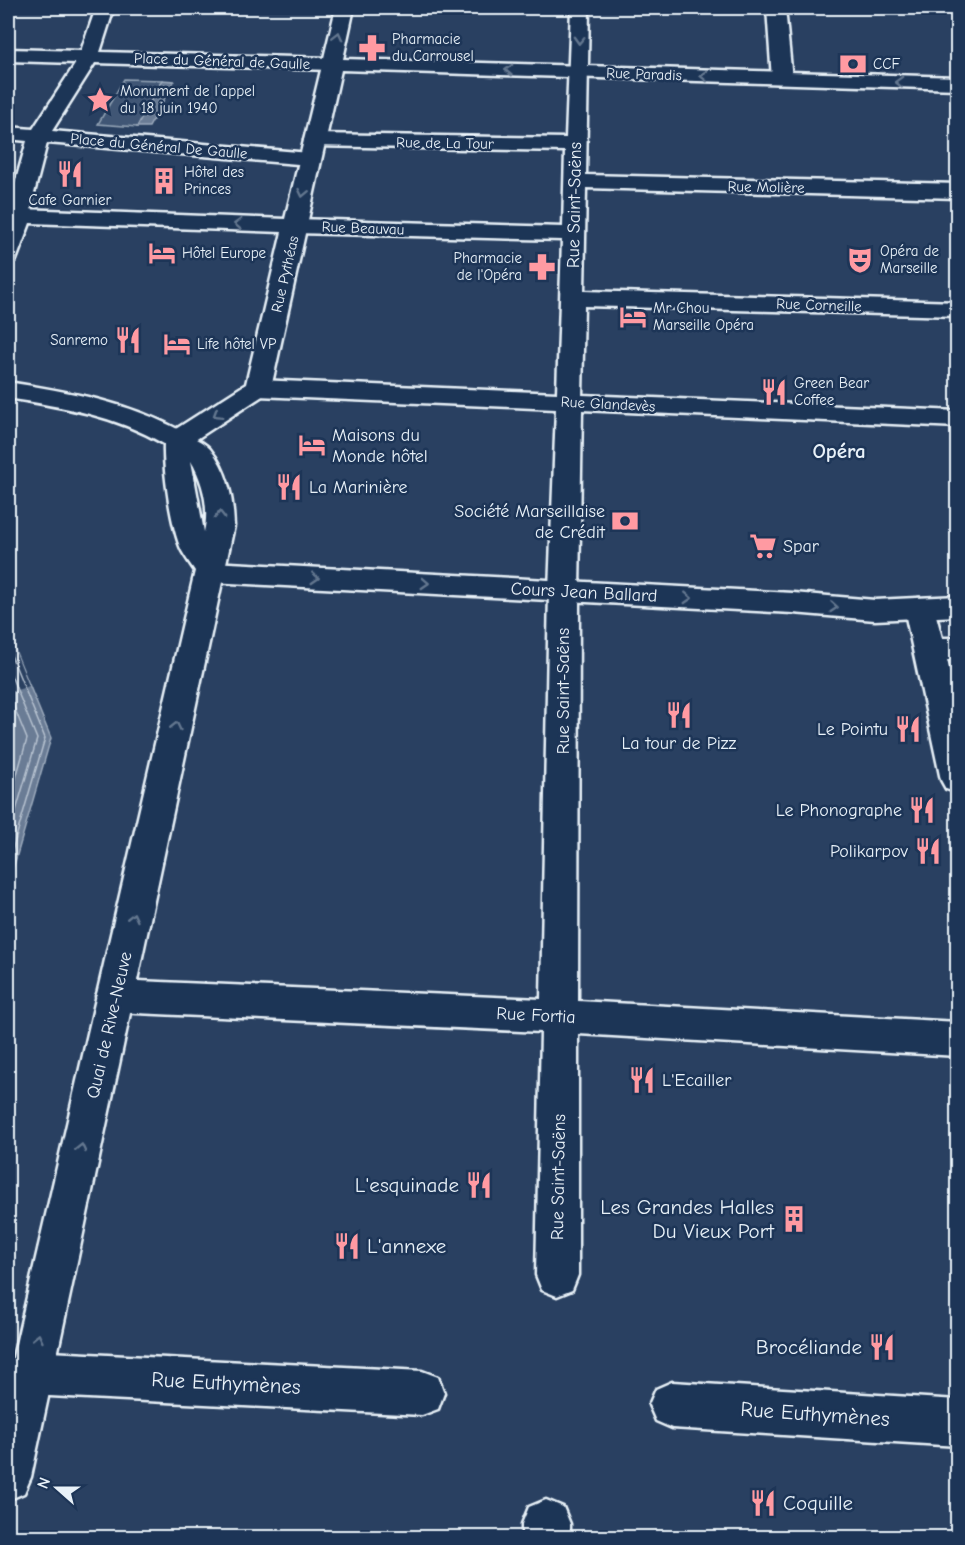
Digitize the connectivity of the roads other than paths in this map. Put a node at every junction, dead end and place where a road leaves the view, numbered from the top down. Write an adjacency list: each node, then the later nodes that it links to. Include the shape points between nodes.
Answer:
1 (105, 8): 6 (street)
2 (345, 8): 7 (street, one-way to 2)
3 (580, 8): 8 (street, Rue Saint-Saëns, one-way to 8)
4 (776, 8): 9 (street)
5 (8, 55): 6 (street, Place du Général de Gaulle)
6 (90, 57): 7 (street, Place du Général de Gaulle); 12 (street, Place du Général de Gaulle)
7 (331, 64): 8 (street, Rue Paradis, one-way to 7); 13 (street, Place du Général de Gaulle)
8 (578, 72): 9 (street, Rue Paradis, one-way to 8); 14 (street, Rue Saint-Saëns)
9 (782, 78): 10 (street, Rue Paradis, one-way to 9)
10 (957, 83)
11 (8, 133): 12 (street, Place du Général De Gaulle)
12 (39, 135): 13 (street, Place du Général De Gaulle); 17 (street, Place du Général de Gaulle)
13 (314, 139): 14 (street, Rue de La Tour); 18 (street, Rue Pythéas, one-way to 18)
14 (576, 145): 15 (street, Rue Saint-Saëns)
15 (575, 181): 16 (street, Rue Molière); 19 (street, Rue Saint-Saëns)
16 (957, 191)
17 (14, 216): 18 (street, Rue Beauvau, one-way to 17); 20 (street, Place du Général de Gaulle)
18 (296, 226): 19 (street, Rue Beauvau); 23 (street, Rue Pythéas)
19 (574, 234): 21 (street, Rue Saint-Saëns)
20 (8, 255)
21 (572, 298): 22 (street, Rue Corneille); 25 (street, Rue Saint-Saëns)
22 (957, 309)
23 (258, 388): 25 (street, Rue Glandevès); 27 (street, one-way to 27)
24 (8, 390): 27 (street, via 119,410)
25 (569, 402): 26 (street, Rue Glandevès); 29 (street, Rue Saint-Saëns)
26 (957, 419)
27 (177, 440): 28 (street, via 177,462 191,536)
28 (211, 573): 29 (street, Cours Jean Ballard, one-way to 29); 34 (street, Quai de Rive-Neuve, one-way to 28)
29 (564, 591): 31 (street, Cours Jean Ballard, one-way to 31, via 875,610); 35 (street, Rue Saint-Saëns)
30 (957, 606): 31 (street, Cours Jean Ballard)
31 (918, 608): 32 (street)
32 (943, 649): 33 (street)
33 (957, 780)
34 (115, 996): 35 (street, Rue Fortia); 38 (street, Quai de Rive-Neuve, one-way to 34)
35 (560, 1016): 36 (street, Rue Fortia); 37 (street, Rue Saint-Saëns)
36 (957, 1039)
37 (557, 1275)
38 (30, 1373): 39 (street, Rue Euthymènes); 42 (street, Quai de Rive-Neuve)
39 (422, 1393)
40 (672, 1405): 41 (street, Rue Euthymènes)
41 (957, 1423)
42 (8, 1477)

